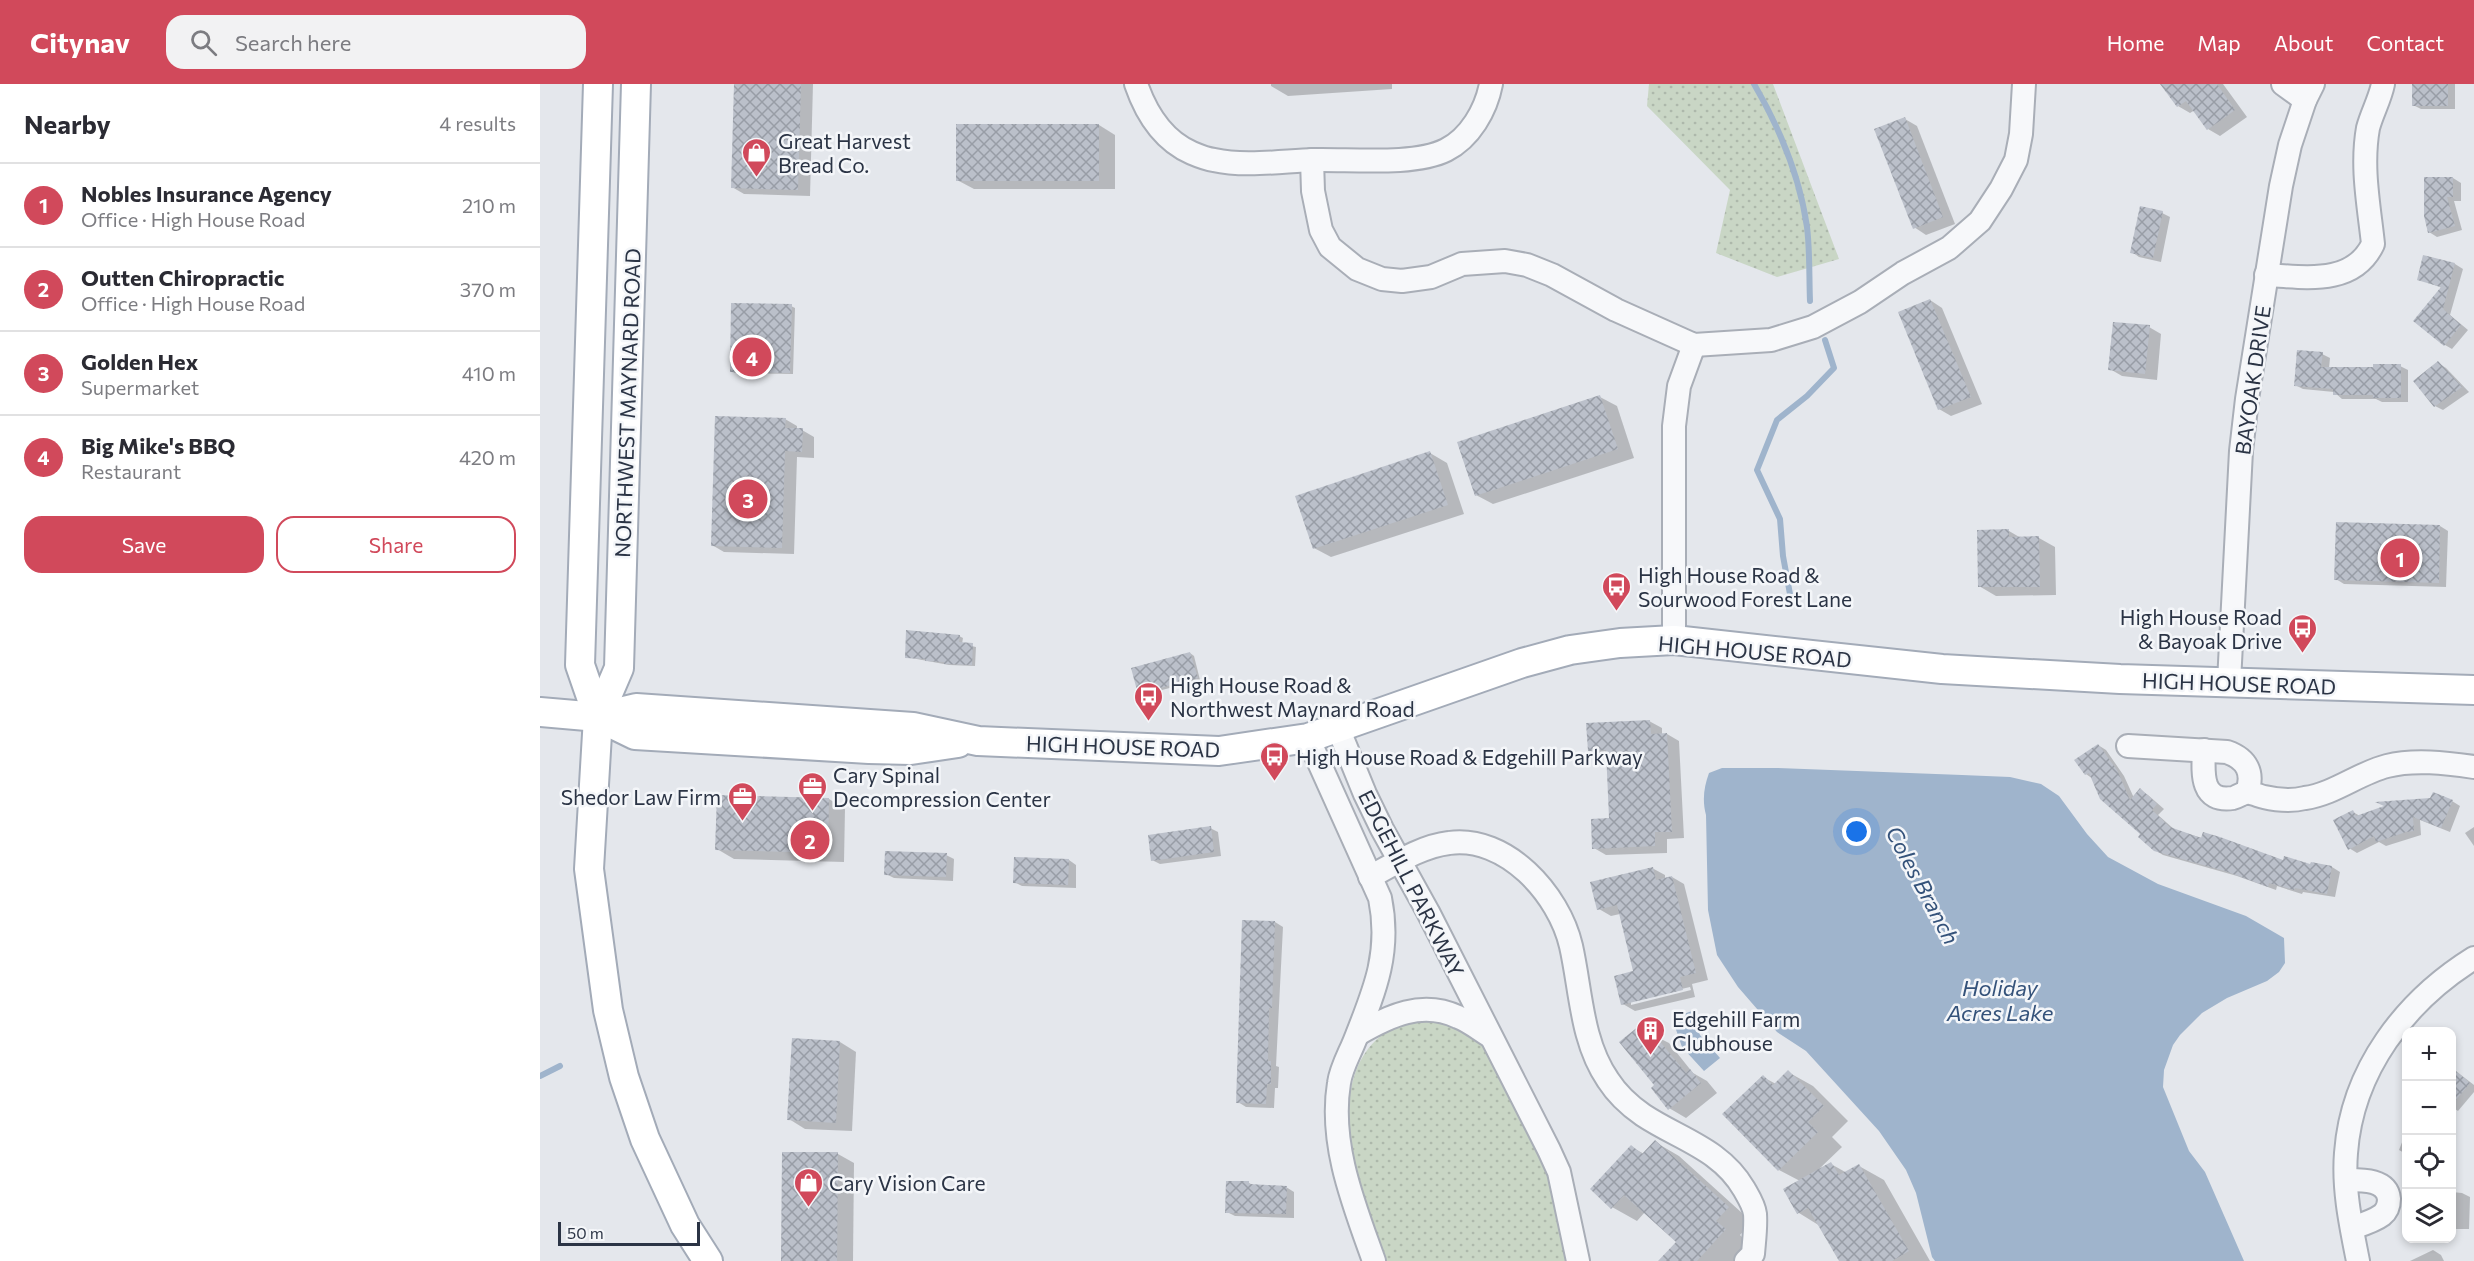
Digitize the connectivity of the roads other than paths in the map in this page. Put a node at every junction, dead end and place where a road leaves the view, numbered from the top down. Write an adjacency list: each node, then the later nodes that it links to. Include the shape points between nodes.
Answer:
1 (598, 84): 16 (main road, NORTHWEST MAYNARD ROAD, via 580,665)
2 (636, 84): 16 (main road, NORTHWEST MAYNARD ROAD, via 619,668)
3 (1136, 84): 9 (street, via 1144,108 1156,125 1190,152 1215,161)
4 (1491, 84): 9 (street, via 1480,114 1467,134 1446,150 1401,160)
5 (2024, 84): 11 (street, via 2016,160 1980,221 1949,248 1813,327 1771,340)
6 (2283, 84): 8 (street)
7 (2384, 84): 10 (street, via 2368,128 2365,177 2373,244 2368,254 2361,263 2319,279)
8 (2309, 92): 10 (street, BAYOAK DRIVE, via 2290,145)
9 (1312, 160): 11 (street, via 1321,230 1330,247 1357,270 1402,281 1431,277 1462,264 1505,261 1527,265)
10 (2266, 275): 13 (street, BAYOAK DRIVE, via 2241,451)
11 (1694, 345): 12 (street, via 1679,386 1674,426)
12 (1674, 640): 13 (main road, HIGH HOUSE ROAD, via 1942,669); 17 (main road, HIGH HOUSE ROAD, via 1570,650)
13 (2229, 682): 14 (main road, HIGH HOUSE ROAD)
14 (2474, 690)
15 (540, 712): 16 (main road, HIGH HOUSE ROAD)
16 (598, 717): 18 (main road, HIGH HOUSE ROAD, via 636,708 913,727 978,741 1219,751); 30 (main road, NORTHWEST MAYNARD ROAD, via 589,869 608,1010 624,1077 645,1139 685,1225)
17 (1338, 728): 18 (main road, HIGH HOUSE ROAD); 23 (street, EDGEHILL PARKWAY, via 1365,794)
18 (1308, 738): 24 (street, EDGEHILL PARKWAY)
19 (2128, 746): 20 (street)
20 (2204, 750): 22 (street, via 2238,756 2249,771); 22 (street, via 2203,780 2211,792 2232,798)
21 (2474, 767): 22 (street, via 2401,763 2305,798 2280,799)
22 (2247, 792)
23 (1400, 861): 24 (street); 27 (street, EDGEHILL PARKWAY); 33 (street, via 1446,843 1462,841 1488,847 1516,862 1536,881 1553,904 1570,942 1597,1062 1619,1095 1642,1115 1710,1152 1737,1177 1755,1211 1753,1254)
24 (1370, 877): 26 (street, EDGEHILL PARKWAY, via 1380,898 1385,944)
25 (2474, 958): 28 (street, via 2425,995 2391,1032 2370,1067 2348,1133)
26 (1358, 1034): 27 (street, EDGEHILL PARKWAY, via 1392,1016 1423,1009 1459,1017); 31 (street, EDGEHILL PARKWAY, via 1339,1080 1338,1130 1349,1192)
27 (1490, 1036): 32 (street, EDGEHILL PARKWAY, via 1559,1172)
28 (2346, 1180): 29 (street); 29 (street, via 2365,1180 2380,1185 2388,1193 2388,1209 2381,1216)
29 (2352, 1228): 34 (street)
30 (708, 1261)
31 (1374, 1261)
32 (1578, 1261)
33 (1746, 1261)
34 (2358, 1261)

